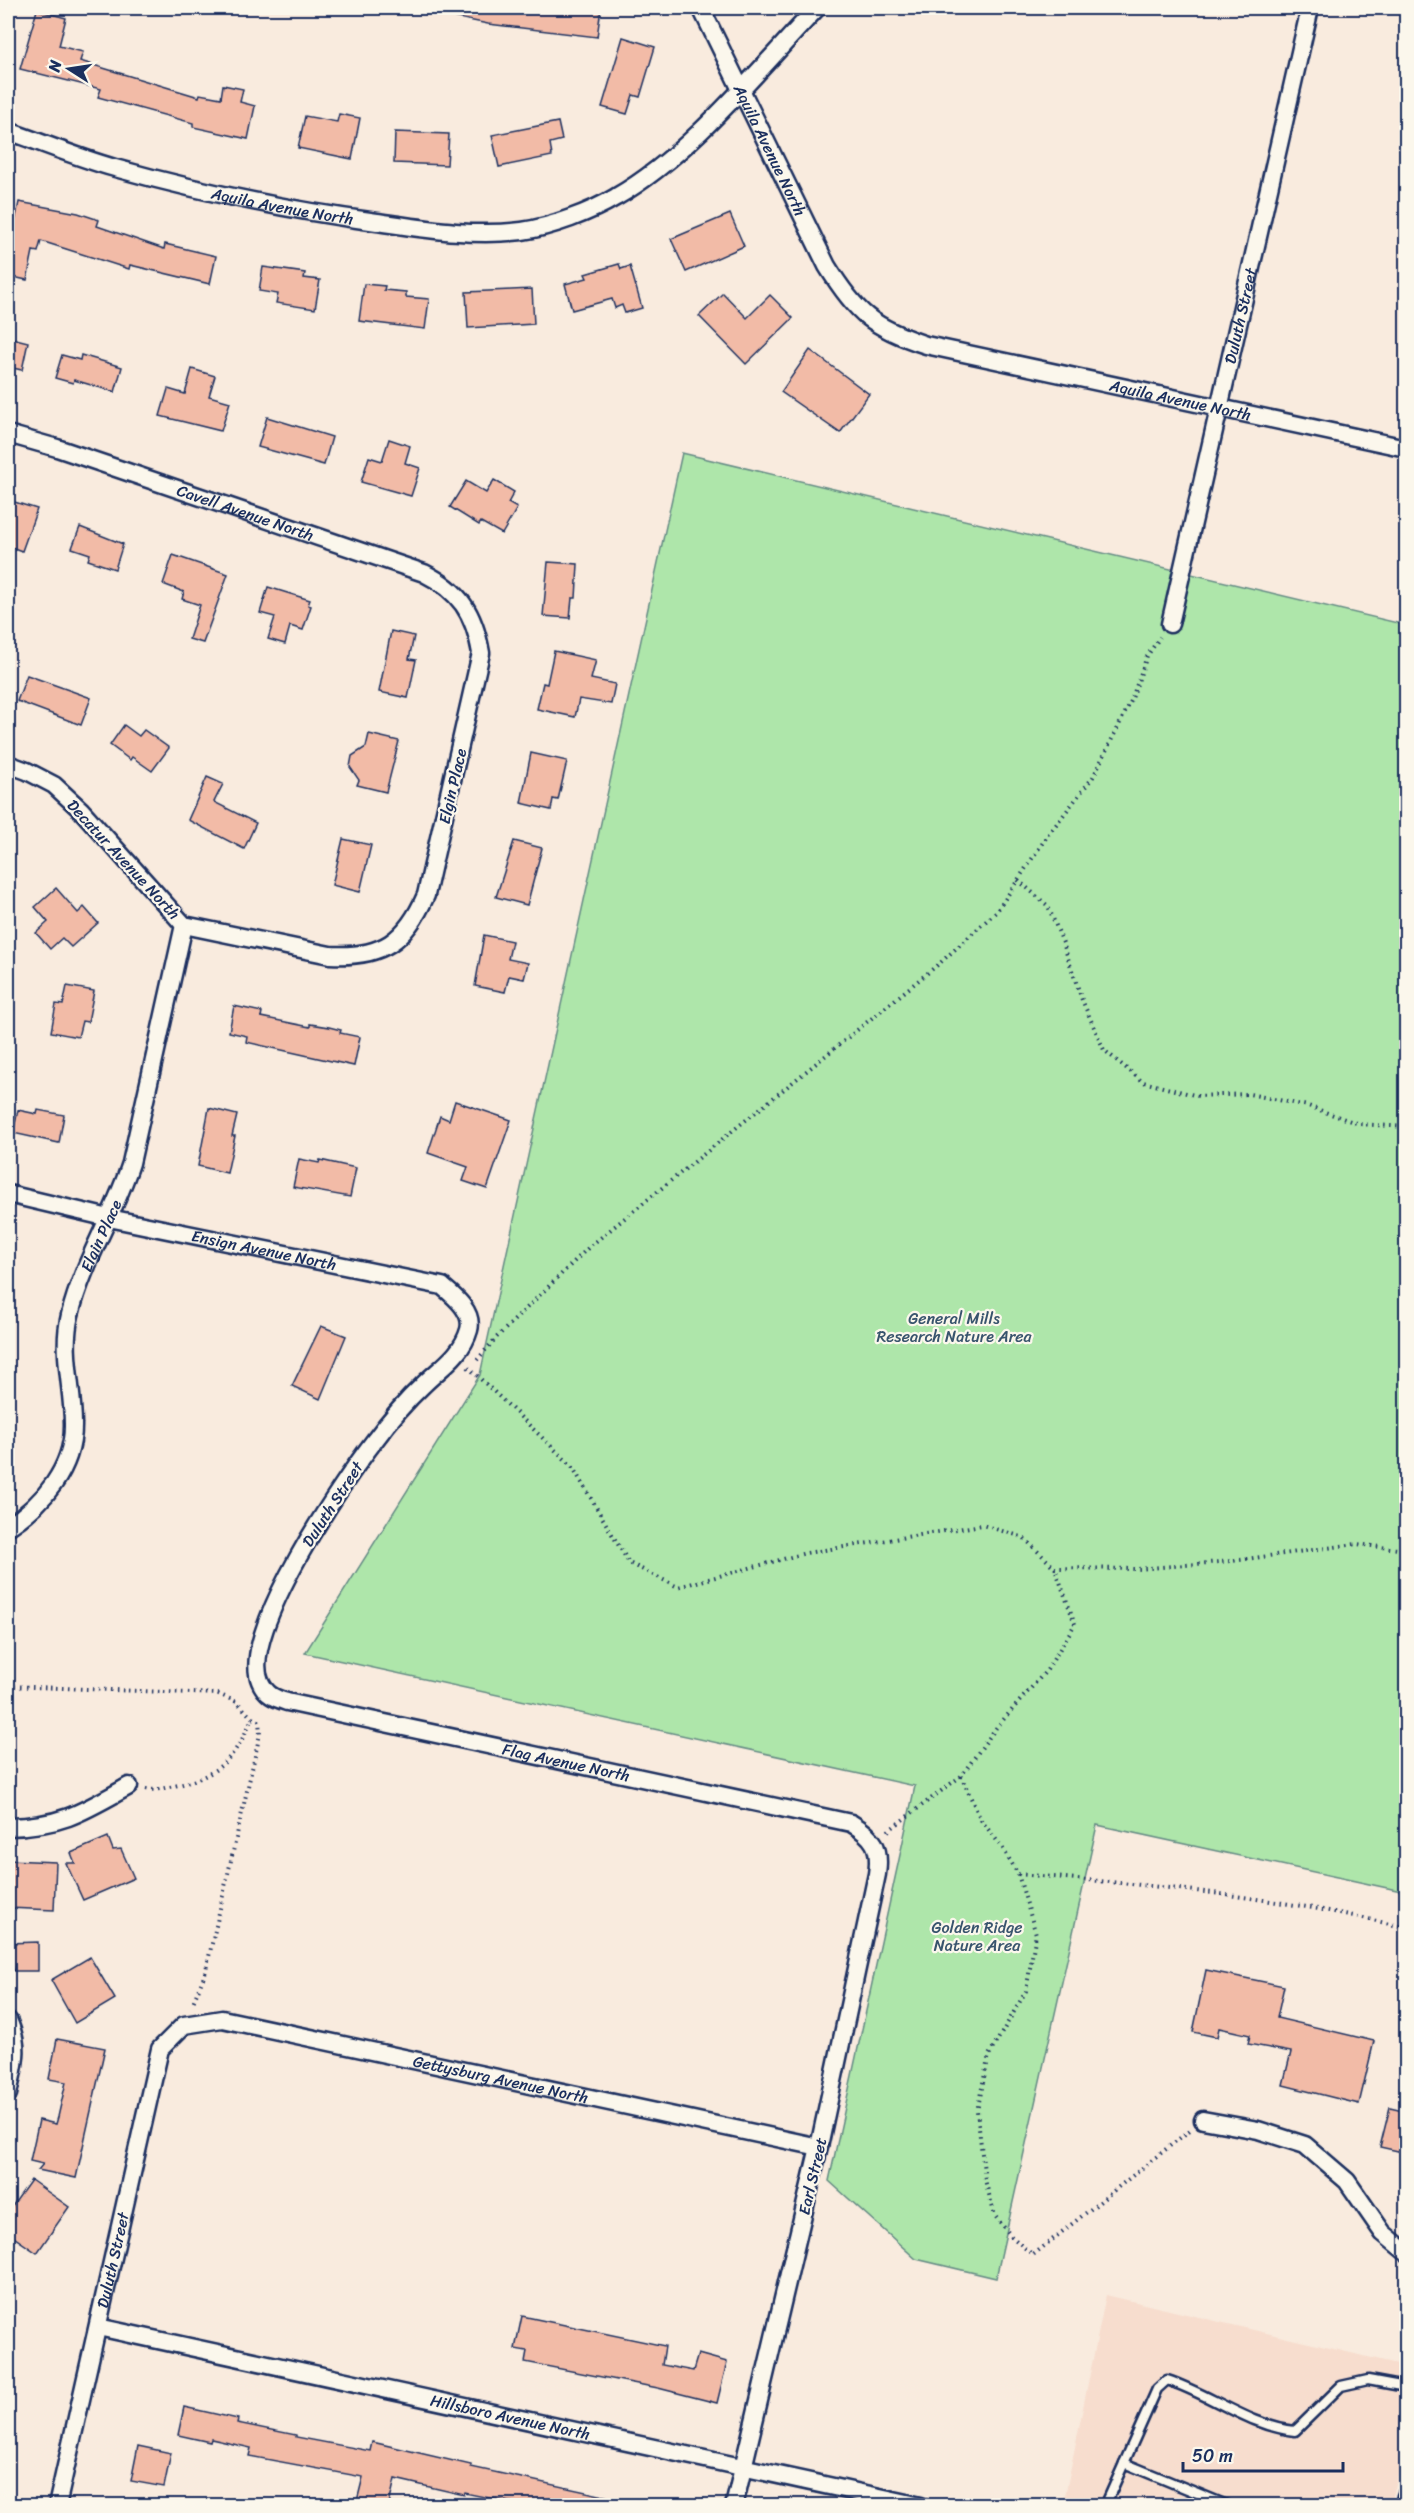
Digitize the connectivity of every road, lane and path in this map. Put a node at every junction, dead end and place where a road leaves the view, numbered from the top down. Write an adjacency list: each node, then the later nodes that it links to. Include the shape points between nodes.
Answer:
1 (701, 8): 4 (street)
2 (818, 8): 4 (street)
3 (1310, 8): 6 (street, Duluth Street)
4 (741, 88): 5 (street, Aquila Avenue North, via 696,136 616,198 572,217 523,231 461,234 226,197 113,167); 6 (street, Aquila Avenue North, via 827,266 866,317 894,335 926,345)
5 (8, 131)
6 (1218, 409): 8 (street, Aquila Avenue North); 10 (street, Duluth Street)
7 (8, 434): 9 (street, Cavell Avenue North, via 424,573 443,582)
8 (1407, 448)
9 (470, 615): 14 (street, Elgin Place, via 478,632 479,672 426,895 416,920)
10 (1170, 624): 12 (path, via 1147,656 1131,701 1093,777)
11 (8, 764): 13 (street, Decatur Avenue North, via 54,785)
12 (1018, 880): 15 (path, via 1048,906 1104,1050 1143,1082 1198,1096 1249,1094 1308,1106 1359,1124); 19 (path, via 997,911 940,963 589,1247 496,1338)
13 (184, 925): 14 (street, Decatur Avenue North, via 330,955 352,956); 17 (street, Elgin Place, via 131,1163)
14 (387, 945)
15 (1407, 1127)
16 (8, 1194): 17 (street, Ensign Avenue North)
17 (109, 1218): 18 (street, Ensign Avenue North, via 442,1286 458,1299 468,1315 469,1329); 21 (street, Elgin Place, via 69,1316 66,1359 74,1425 70,1448 48,1492)
18 (456, 1354): 19 (path); 24 (street, Duluth Street, via 376,1439 298,1557 257,1655)
19 (470, 1369): 20 (path); 23 (path, via 572,1466 629,1563 678,1587 806,1553 982,1526 1023,1537)
20 (462, 1376)
21 (8, 1527)
22 (1407, 1550): 23 (path, via 1356,1544 1138,1569)
23 (1055, 1568): 27 (path, via 1075,1624 1047,1670 996,1728)
24 (259, 1680): 32 (street, Flag Avenue North, via 270,1696 287,1702 851,1824)
25 (8, 1686): 26 (path, via 218,1694 237,1702)
26 (252, 1718): 28 (path, via 246,1734 223,1766 195,1782 154,1790); 36 (path, via 259,1721 260,1734 205,1974)
27 (961, 1776): 31 (path); 33 (path, via 981,1820)
28 (129, 1786): 30 (street, via 75,1816 43,1825)
29 (883, 1826): 31 (path)
30 (8, 1827)
31 (888, 1831): 32 (path)
32 (876, 1844): 39 (street, Earl Street, via 877,1874)
33 (1018, 1874): 34 (path, via 1187,1888 1342,1911); 38 (path, via 1036,1934 1026,1991 989,2055 977,2111 985,2180 995,2216 1033,2255)
34 (1407, 1928)
35 (8, 2020): 37 (street, via 17,2051)
36 (184, 2025): 39 (street, Gettysburg Avenue North, via 222,2019); 41 (street, Duluth Street, via 160,2049)
37 (8, 2094)
38 (1203, 2120): 40 (street, via 1258,2130 1305,2145 1347,2181 1383,2233)
39 (819, 2147): 44 (street, Earl Street)
40 (1407, 2252)
41 (98, 2327): 44 (street, Hillsboro Avenue North); 46 (street, Duluth Street)
42 (1407, 2387): 43 (lane, via 1368,2380 1341,2386 1295,2431 1276,2429 1167,2380 1156,2389)
43 (1124, 2463): 49 (lane); 50 (lane)
44 (743, 2466): 47 (street, Earl Street); 48 (street, Hillsboro Avenue North)
45 (1407, 2496): 51 (street)
46 (57, 2505)
47 (734, 2505)
48 (921, 2505)
49 (1105, 2505)
50 (1229, 2505)
51 (1404, 2505)

